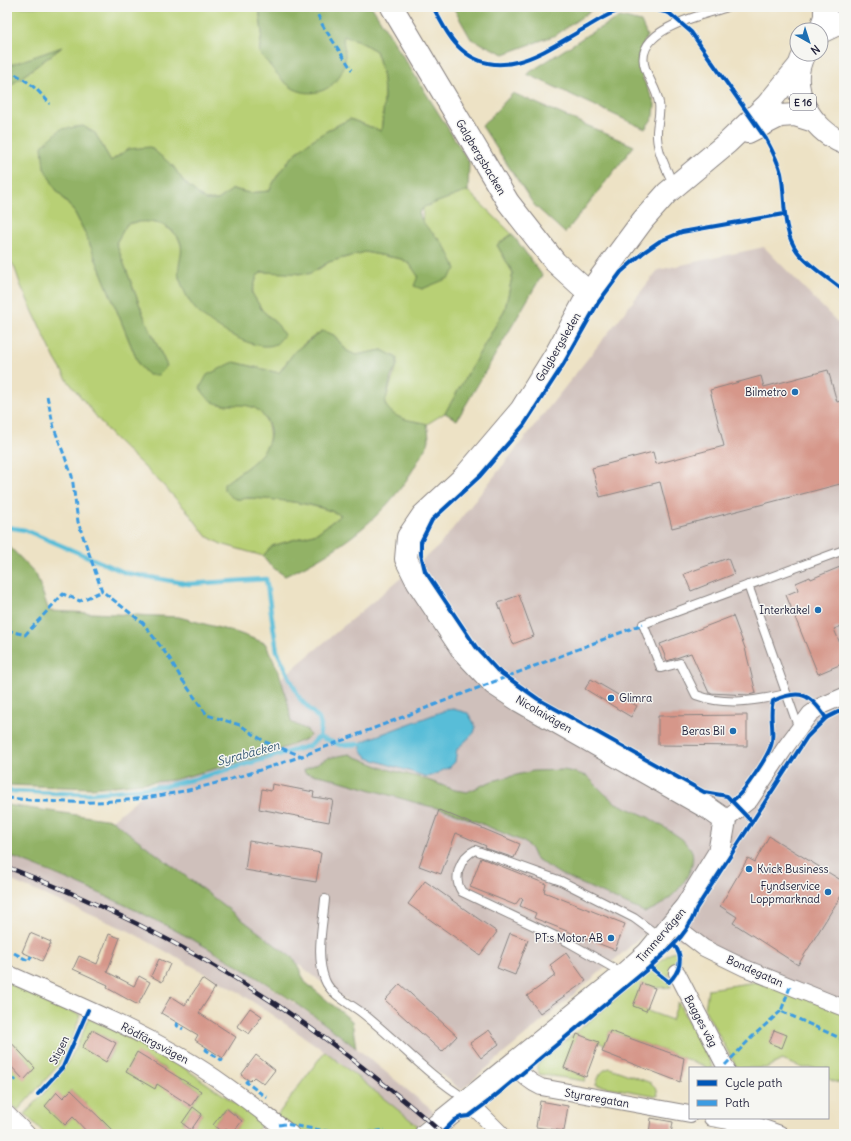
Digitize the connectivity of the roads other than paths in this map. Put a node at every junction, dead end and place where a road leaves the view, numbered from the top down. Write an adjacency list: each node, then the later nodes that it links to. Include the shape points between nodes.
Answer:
1 (392, 7): 13 (main road, Galgbergsbacken, via 508,202 555,262)
2 (825, 7): 5 (main road)
3 (725, 8): 12 (lane, via 694,16 668,27 652,39 644,54 644,64 658,95 660,106 658,143)
4 (844, 21): 6 (main road)
5 (824, 22)
6 (829, 28)
7 (799, 62): 10 (main road, Galgbergsleden, via 767,105)
8 (801, 62): 9 (main road, E 16, via 797,77 800,96)
9 (814, 121): 10 (main road, Galgbergsleden, via 795,115 780,116); 11 (main road, E 16)
10 (728, 143): 12 (main road, Galgbergsleden)
11 (841, 145)
12 (674, 186): 13 (main road, Galgbergsleden, via 643,220)
13 (589, 293): 15 (main road, Galgbergsleden, via 521,410 464,477 419,520 408,537)
14 (844, 550): 16 (lane)
15 (407, 561): 20 (main road, Nicolaivägen, via 418,583 463,651 494,684)
16 (748, 585): 17 (lane); 17 (lane, via 643,624 661,668 680,663 696,695 710,700 758,701)
17 (786, 694): 19 (lane)
18 (844, 696): 19 (street, via 810,714)
19 (799, 729): 20 (street, via 750,800)
20 (726, 820): 22 (main road, Timmervägen, via 719,853)
21 (325, 899): 29 (lane, via 320,958 326,982 339,997 361,1012 449,1089)
22 (667, 931): 25 (main road, Timmervägen, via 648,953); 25 (lane, via 634,918 561,882 481,852 474,850 468,853 461,863 458,877 458,886 462,892 568,942 612,967); 26 (street, Bondegatan, via 744,968)
23 (7, 973): 35 (street, Rödfärgsvägen, via 143,1035 185,1059)
24 (677, 973): 28 (street, Bagges väg)
25 (622, 976): 27 (main road, Timmervägen)
26 (844, 1008)
27 (513, 1064): 29 (main road, Timmervägen); 31 (street, Styraregatan, via 522,1074 541,1087)
28 (725, 1067)
29 (468, 1101): 36 (main road, Timmervägen); 37 (street)
30 (7, 1114): 34 (street)
31 (689, 1114)
32 (725, 1119): 33 (street)
33 (738, 1120): 38 (street)
34 (22, 1132)
35 (291, 1134)
36 (426, 1134)
37 (501, 1134)
38 (780, 1134)

